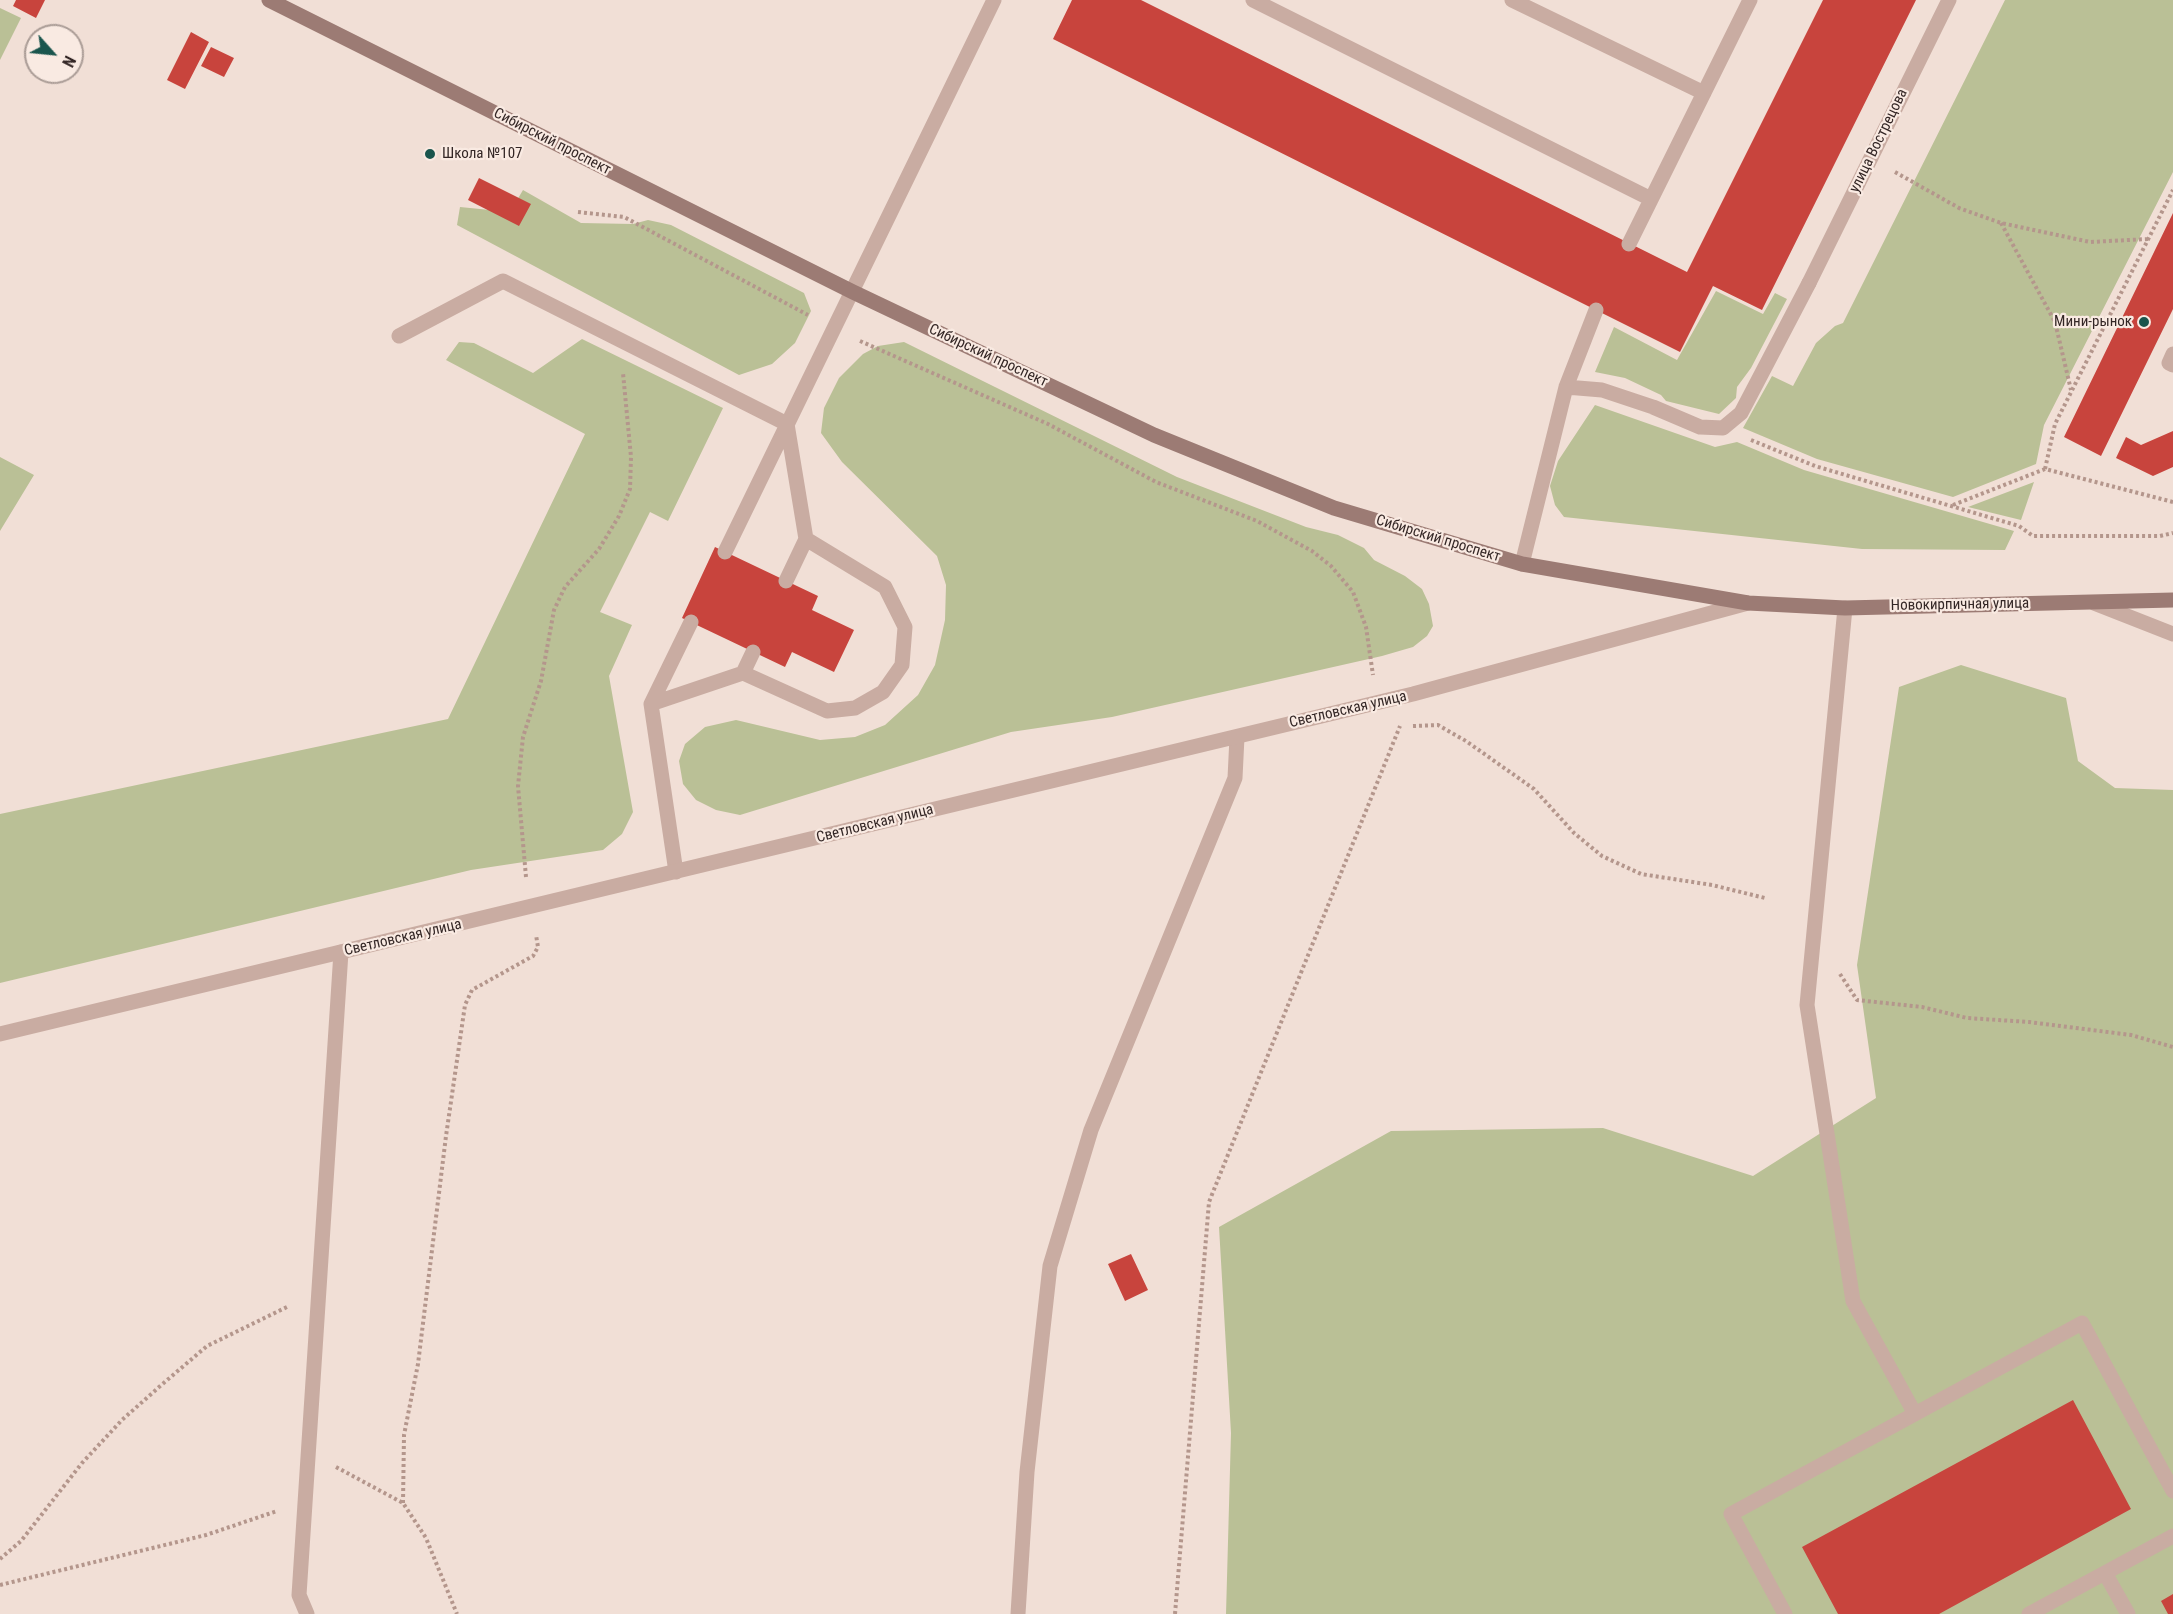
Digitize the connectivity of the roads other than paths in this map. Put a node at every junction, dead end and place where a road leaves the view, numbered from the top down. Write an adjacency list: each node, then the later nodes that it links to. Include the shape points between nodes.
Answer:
1 (269, 0): 10 (main road, Сибирский проспект)
2 (994, 0): 10 (street)
3 (1253, 0): 8 (street)
4 (1512, 0): 7 (street)
5 (1750, 0): 7 (street)
6 (1949, 0): 15 (street, улица Вострецова, via 1741,413 1723,428 1700,427 1602,390)
7 (1704, 93): 8 (street)
8 (1651, 199): 9 (street)
9 (1629, 244)
10 (853, 292): 16 (street); 19 (main road, Сибирский проспект, via 1165,440 1334,508)
11 (1596, 310): 15 (street)
12 (399, 336): 16 (street, via 503,282)
13 (2173, 354): 14 (street, via 2169,363)
14 (2173, 365)
15 (1566, 387): 19 (street)
16 (787, 424): 17 (street); 18 (street)
17 (806, 539): 20 (street); 28 (street, via 885,587 905,627 902,665 882,693 855,708 827,711)
18 (725, 552)
19 (1522, 564): 22 (main road, Сибирский проспект)
20 (786, 581)
21 (2173, 600): 23 (main road, Новокирпичная улица)
22 (1748, 603): 24 (main road, Новокирпичная улица); 30 (street, Светловская улица, via 1413,694)
23 (2094, 603): 24 (main road, Новокирпичная улица); 26 (street)
24 (1845, 608): 34 (street, via 1807,1005 1854,1301)
25 (691, 622): 29 (street)
26 (2173, 634)
27 (753, 652): 28 (street)
28 (743, 673): 29 (street)
29 (651, 704): 31 (street)
30 (1237, 736): 31 (street, Светловская улица); 39 (street, via 1235,778 1221,819 1142,999 1091,1130 1050,1266 1027,1472)
31 (676, 872): 32 (street, Светловская улица)
32 (341, 952): 33 (street, Светловская улица); 38 (street, via 299,1595)
33 (0, 1034)
34 (1915, 1414): 35 (street, via 2082,1323); 40 (street, via 1731,1514)
35 (2173, 1491)
36 (2173, 1536): 37 (street)
37 (2105, 1573): 41 (street); 42 (street)
38 (307, 1614)
39 (1018, 1614)
40 (1785, 1614)
41 (2029, 1614)
42 (2127, 1614)

